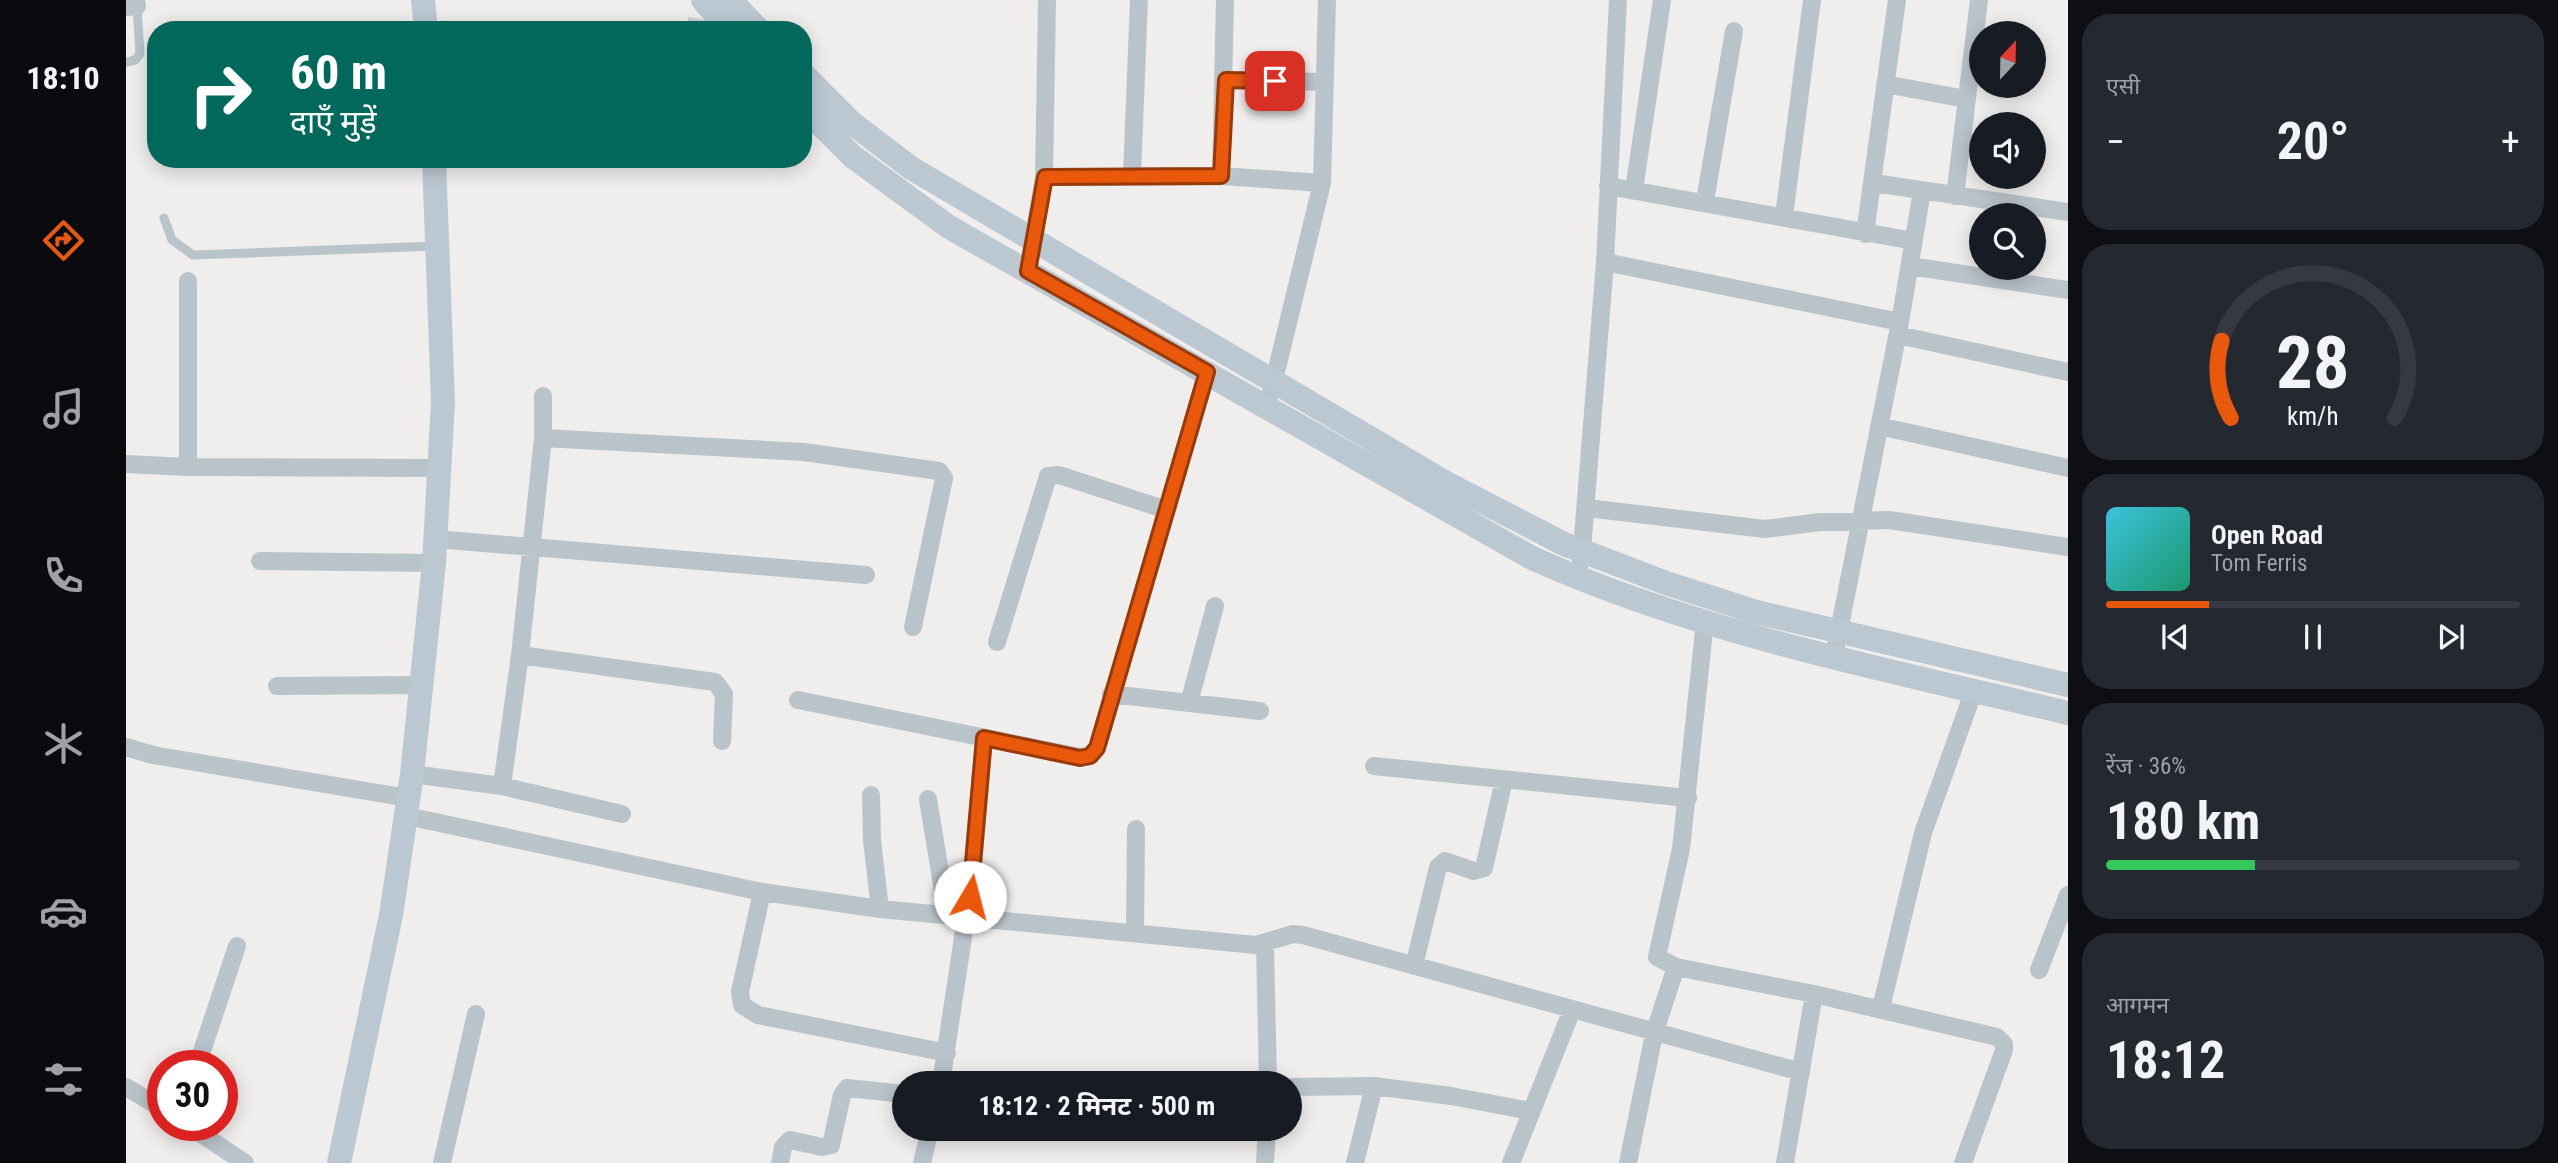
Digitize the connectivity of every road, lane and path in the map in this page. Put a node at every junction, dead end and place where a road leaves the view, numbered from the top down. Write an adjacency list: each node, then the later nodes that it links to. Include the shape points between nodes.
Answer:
1 (423, 0): 14 (street)
2 (703, 0): 15 (street)
3 (730, 0): 16 (street)
4 (1047, 0): 28 (street)
5 (1139, 0): 26 (street)
6 (1226, 0): 19 (street)
7 (1327, 0): 20 (street)
8 (1618, 0): 31 (street)
9 (1662, 0): 32 (street)
10 (1812, 0): 37 (street)
11 (1897, 0): 22 (street)
12 (1979, 0): 23 (street)
13 (133, 4): 18 (lane, via 140,54)
14 (425, 21)
15 (722, 21)
16 (750, 21)
17 (1734, 31): 35 (street)
18 (126, 62)
19 (1226, 80): 20 (street); 27 (street)
20 (1325, 82): 29 (street)
21 (812, 83): 41 (street, via 878,145)
22 (1885, 84): 23 (street); 30 (street)
23 (1966, 99): 34 (street)
24 (812, 116): 45 (street, via 852,156 908,199)
25 (434, 168): 42 (street)
26 (1132, 175): 27 (street); 28 (street)
27 (1221, 176): 29 (street)
28 (1045, 177): 41 (street)
29 (1322, 183): 51 (street)
30 (1874, 183): 33 (street); 39 (street)
31 (1608, 186): 32 (street); 43 (street)
32 (1634, 190): 35 (street)
33 (1922, 191): 34 (street); 40 (street)
34 (1955, 196): 36 (street)
35 (1705, 201): 37 (street)
36 (2068, 212)
37 (1784, 216): 39 (street)
38 (164, 218): 42 (lane, via 172,240 193,255)
39 (1865, 234): 40 (street)
40 (1914, 241): 44 (street)
41 (1033, 242): 45 (street); 51 (street)
42 (438, 246): 58 (street, via 443,402)
43 (1605, 262): 48 (street); 60 (street)
44 (1910, 266): 47 (street); 48 (street)
45 (1028, 271): 49 (street)
46 (188, 281): 57 (street)
47 (2068, 290)
48 (1899, 329): 50 (street); 54 (street)
49 (1207, 372): 53 (street); 61 (street)
50 (2068, 372)
51 (1276, 381): 53 (street); 66 (street, via 1448,484)
52 (543, 396): 55 (street)
53 (1266, 406): 69 (street, via 1532,558)
54 (1880, 426): 59 (street); 62 (street)
55 (543, 438): 63 (street); 72 (street, via 804,452 939,471 944,478)
56 (126, 464): 57 (street)
57 (188, 467): 58 (street)
58 (439, 468): 65 (street)
59 (2068, 468)
60 (1587, 508): 62 (street, via 1765,529); 66 (street)
61 (1167, 510): 74 (street, via 1059,475 1048,476); 81 (street)
62 (1860, 519): 64 (street); 73 (street)
63 (531, 545): 65 (street); 68 (street); 75 (street)
64 (2068, 547)
65 (435, 551): 67 (street); 77 (street)
66 (1583, 551): 69 (street); 73 (street, via 1756,612)
67 (260, 561)
68 (866, 575)
69 (1579, 579): 71 (street)
70 (1215, 606): 83 (street)
71 (1705, 621): 76 (street); 95 (street)
72 (913, 627)
73 (1838, 632): 76 (street); 78 (street)
74 (997, 642)
75 (520, 656): 87 (street, via 715,682 724,694); 91 (street)
76 (1835, 656): 80 (street)
77 (420, 685): 79 (street); 93 (street)
78 (2068, 685)
79 (277, 686)
80 (1974, 690): 85 (street); 110 (street, via 1923,833)
81 (1111, 694): 83 (street); 86 (street, via 1097,748 1090,756 1080,758)
82 (798, 700): 86 (street)
83 (1189, 703): 84 (street)
84 (1259, 711)
85 (2068, 713)
86 (984, 738): 102 (street)
87 (722, 741)
88 (126, 747): 93 (street)
89 (1374, 766): 90 (street)
90 (1504, 780): 95 (street); 106 (street, via 1487,864 1474,871 1450,862 1438,867)
91 (502, 786): 93 (street); 96 (street)
92 (871, 795): 100 (street)
93 (409, 796): 98 (street); 129 (street, via 391,915)
94 (928, 799): 101 (street)
95 (1688, 799): 107 (street, via 1657,952 1661,962)
96 (622, 814)
97 (1136, 829): 103 (street)
98 (762, 892): 100 (street); 115 (street, via 740,992 742,1005 758,1015)
99 (2068, 895): 108 (street)
100 (880, 909): 101 (street)
101 (947, 915): 102 (street)
102 (967, 916): 103 (street); 115 (street)
103 (1135, 931): 104 (street)
104 (1265, 944): 106 (street, via 1303,935); 117 (street)
105 (237, 946): 114 (street)
106 (1414, 966): 111 (street)
107 (1676, 967): 109 (street); 113 (street)
108 (2039, 970)
109 (1814, 993): 110 (street); 118 (street)
110 (1881, 1008): 138 (street, via 1989,1033 2002,1041 2004,1049 1992,1088)
111 (1572, 1010): 113 (street); 124 (street)
112 (475, 1014): 130 (street)
113 (1654, 1034): 118 (street); 136 (street)
114 (202, 1050)
115 (947, 1053): 116 (street)
116 (943, 1071)
117 (1268, 1071)
118 (1801, 1072): 137 (street)
119 (1374, 1086): 121 (street); 124 (street); 134 (street)
120 (126, 1087): 123 (street)
121 (1302, 1087)
122 (892, 1093): 131 (street, via 847,1088 831,1145 790,1140 783,1147)
123 (147, 1099)
124 (1531, 1111): 135 (street)
125 (211, 1141): 128 (street)
126 (927, 1141): 132 (street)
127 (1266, 1141): 133 (street)
128 (242, 1162)
129 (339, 1163)
130 (442, 1163)
131 (780, 1163)
132 (922, 1163)
133 (1265, 1163)
134 (1355, 1163)
135 (1511, 1163)
136 (1628, 1163)
137 (1785, 1163)
138 (1963, 1163)

